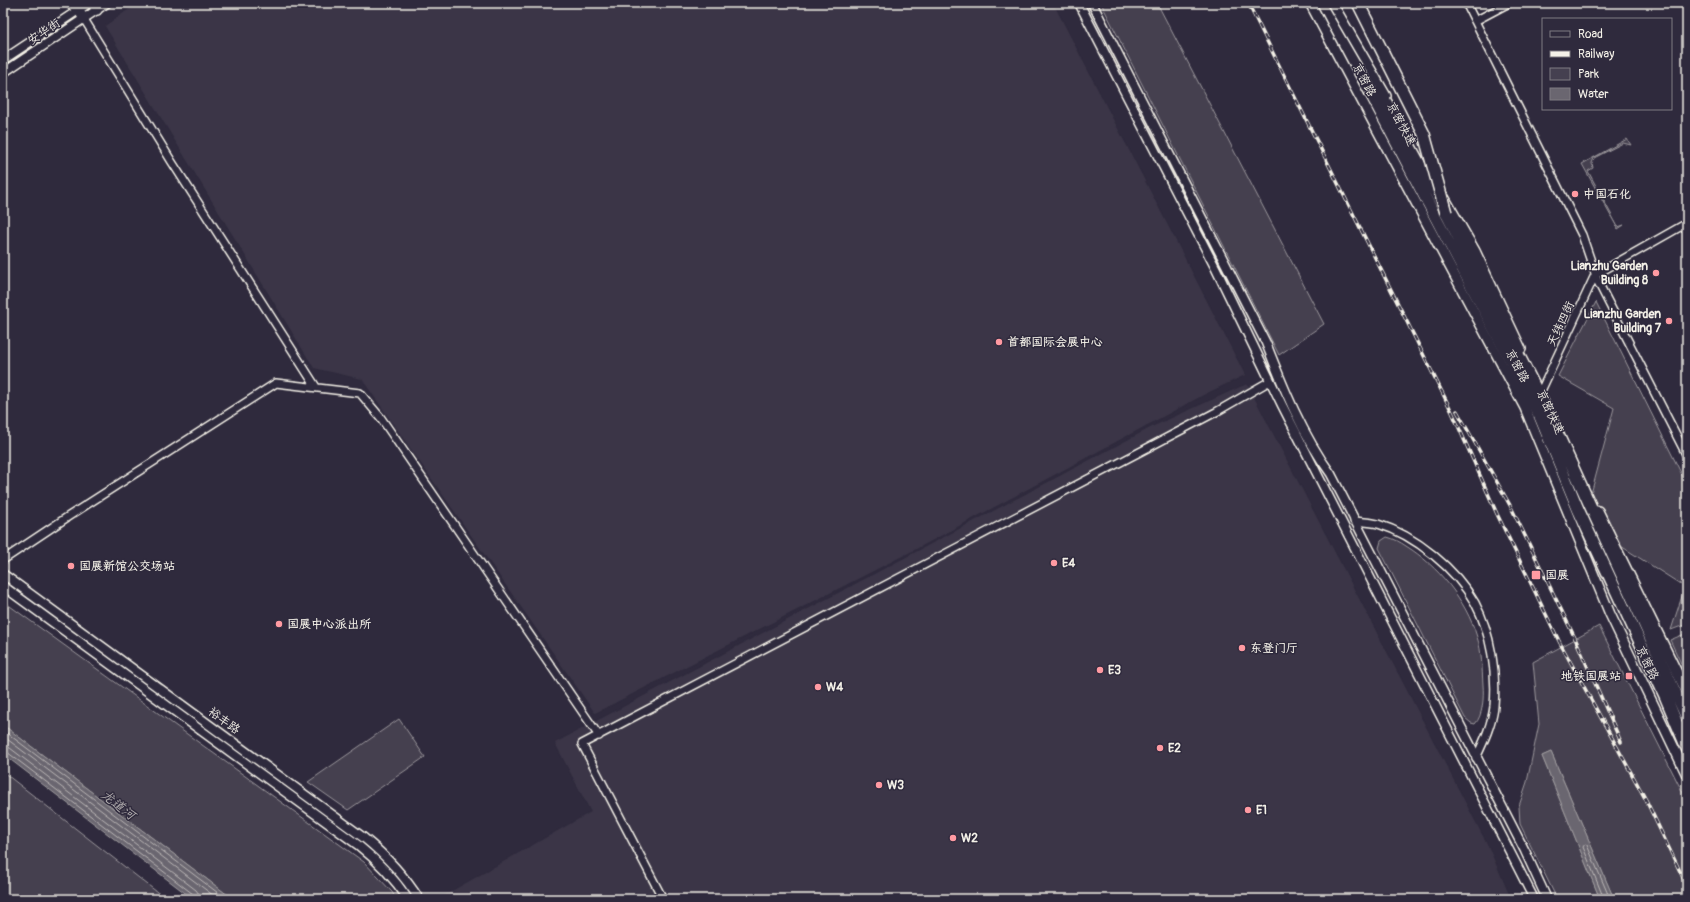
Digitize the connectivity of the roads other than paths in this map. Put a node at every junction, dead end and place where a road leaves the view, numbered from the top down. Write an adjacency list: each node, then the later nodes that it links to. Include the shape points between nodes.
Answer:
1 (70, 3): 12 (main road)
2 (89, 3): 12 (street, 安华街)
3 (107, 3): 11 (street, 安华街)
4 (1079, 3): 20 (street, via 1216,269)
5 (1092, 3): 24 (street, via 1266,343 1289,402 1315,452 1331,474)
6 (1310, 3): 33 (main road, 京密路, via 1525,408 1610,614)
7 (1332, 3): 22 (main road, 京密路, via 1475,251)
8 (1358, 3): 17 (highway, bridge, via 1424,134)
9 (1466, 3): 14 (street)
10 (1509, 3): 14 (street)
11 (95, 6): 13 (street, 安华街)
12 (79, 10): 13 (main road); 15 (street, 安华街)
13 (84, 19): 16 (street, 安华街); 21 (street)
14 (1475, 21): 19 (street, via 1582,235)
15 (3, 60)
16 (3, 73)
17 (1446, 213): 29 (highway, 京密快速, via 1548,413); 31 (highway, 京密快速, bridge, via 1376,94 1540,417 1578,509)
18 (1687, 223): 19 (street)
19 (1596, 275): 22 (street, 天纬四街); 23 (street)
20 (1270, 381): 30 (street, via 1216,412); 37 (street)
21 (316, 387): 25 (street, via 276,383); 30 (street, via 360,393 381,418)
22 (1541, 391): 28 (main road, 京密路)
23 (1687, 456)
24 (1354, 521): 32 (street); 32 (street, via 1378,524 1424,547 1452,572 1475,602 1485,626 1494,674 1494,707 1487,734)
25 (3, 560)
26 (3, 574): 35 (street, 裕丰路, via 364,838 400,872)
27 (3, 586): 34 (street, 裕丰路, via 358,845 393,877)
28 (1687, 693)
29 (1687, 718)
30 (599, 736): 36 (street, via 582,744)
31 (1687, 748)
32 (1476, 758): 38 (street)
33 (1687, 775)
34 (408, 899)
35 (419, 899)
36 (663, 899)
37 (1534, 899)
38 (1547, 899)

